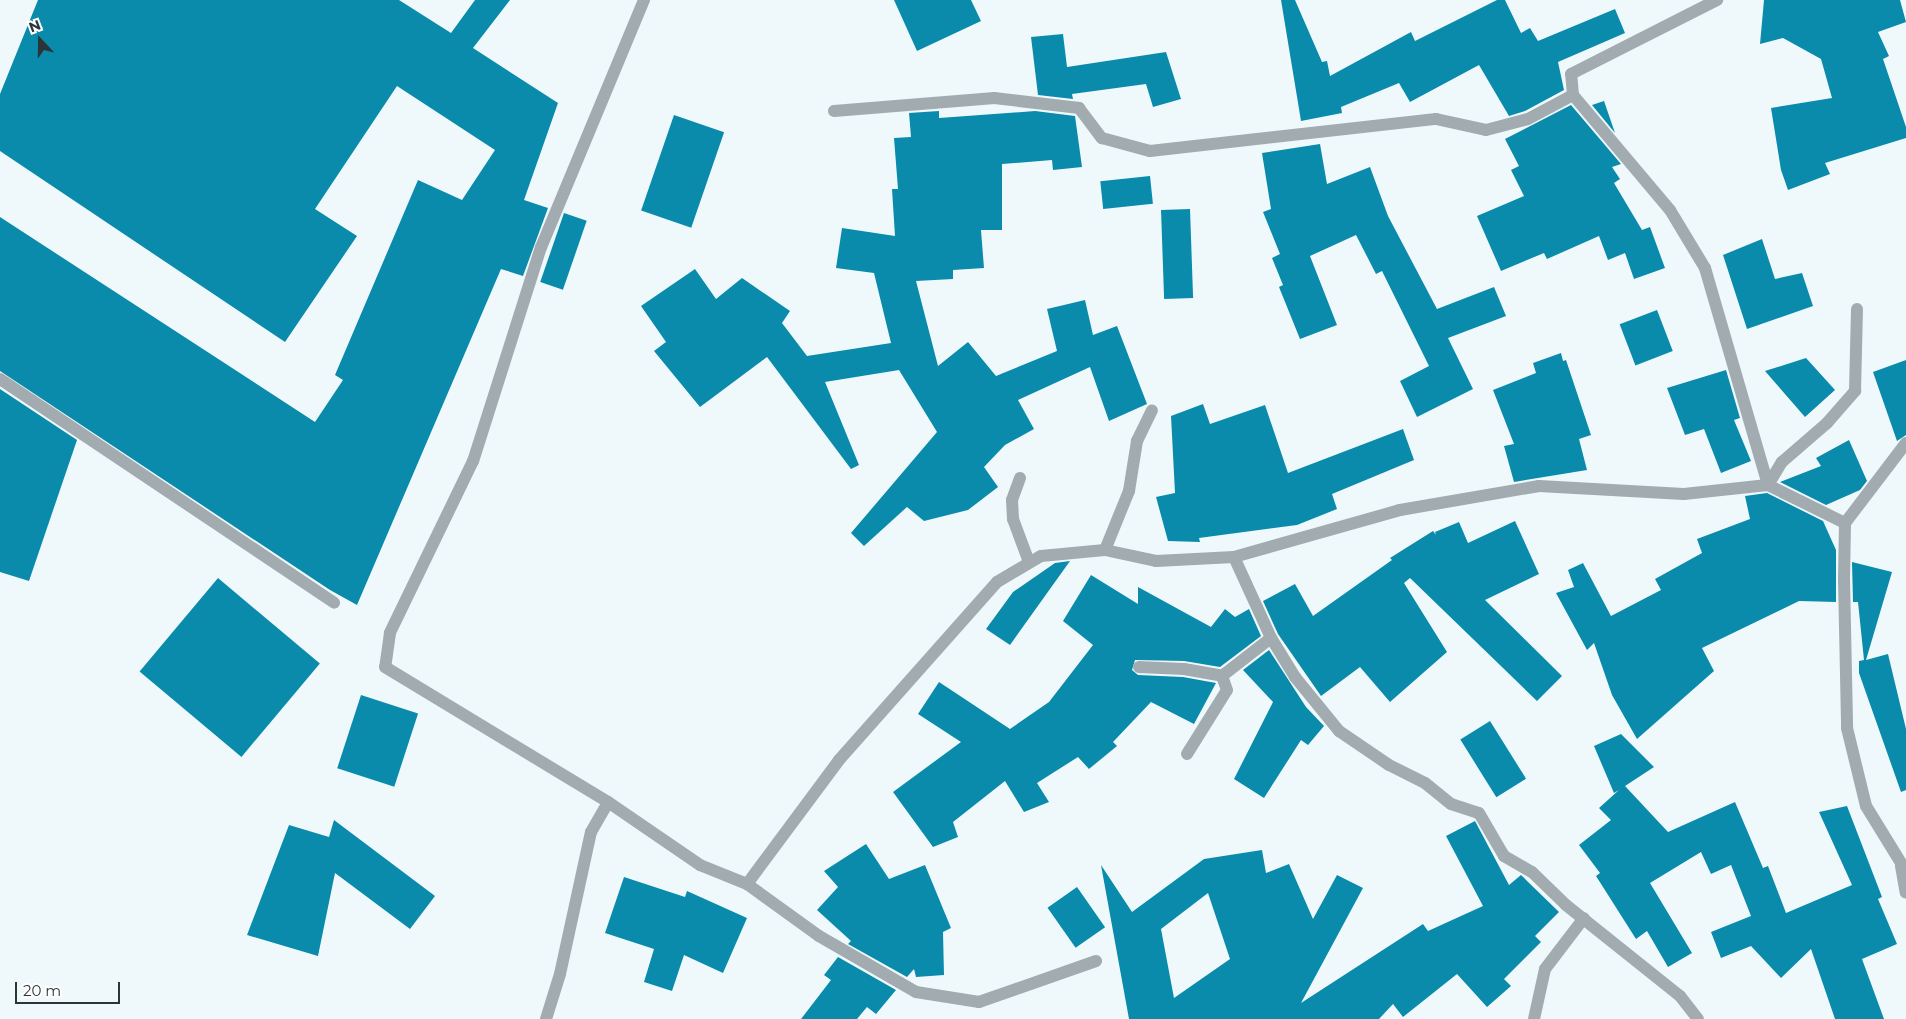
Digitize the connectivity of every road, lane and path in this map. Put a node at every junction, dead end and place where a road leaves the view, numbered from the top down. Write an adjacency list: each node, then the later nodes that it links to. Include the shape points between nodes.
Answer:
1 (644, 0): 20 (street, via 541,247 473,461 390,633 385,667)
2 (1718, 0): 3 (street, via 1571,74)
3 (1573, 95): 4 (street, via 1528,119 1486,130 1436,119 1150,151 1102,138 1079,108 994,98); 10 (street, via 1670,210 1705,268)
4 (834, 111)
5 (1857, 308): 10 (street, via 1855,391 1826,423 1782,462)
6 (0, 379): 15 (street)
7 (1152, 410): 12 (street, via 1137,441 1129,491)
8 (1906, 443): 11 (street)
9 (1020, 478): 14 (street, via 1012,500 1013,519)
10 (1768, 485): 11 (street); 13 (street, via 1684,494 1538,486 1400,510)
11 (1845, 523): 21 (street, via 1847,728 1866,806)
12 (1105, 550): 13 (street, via 1156,561); 14 (street, via 1041,556)
13 (1234, 557): 16 (street)
14 (1029, 562): 22 (street, via 997,582 840,760)
15 (334, 603)
16 (1270, 638): 18 (street); 24 (street, via 1295,677 1339,731 1388,765 1425,783 1451,804 1479,814 1504,856 1532,872)
17 (1139, 667): 18 (street, via 1184,669)
18 (1222, 676): 19 (street, via 1227,690)
19 (1187, 754)
20 (608, 802): 22 (street, via 700,865); 26 (street, via 591,832 560,974)
21 (1903, 868): 23 (street)
22 (747, 884): 25 (street, via 818,936 916,992 979,1002)
23 (1906, 893)
24 (1584, 918): 27 (street, via 1545,969); 28 (street, via 1680,996)
25 (1096, 961)
26 (546, 1019)
27 (1534, 1019)
28 (1698, 1019)

